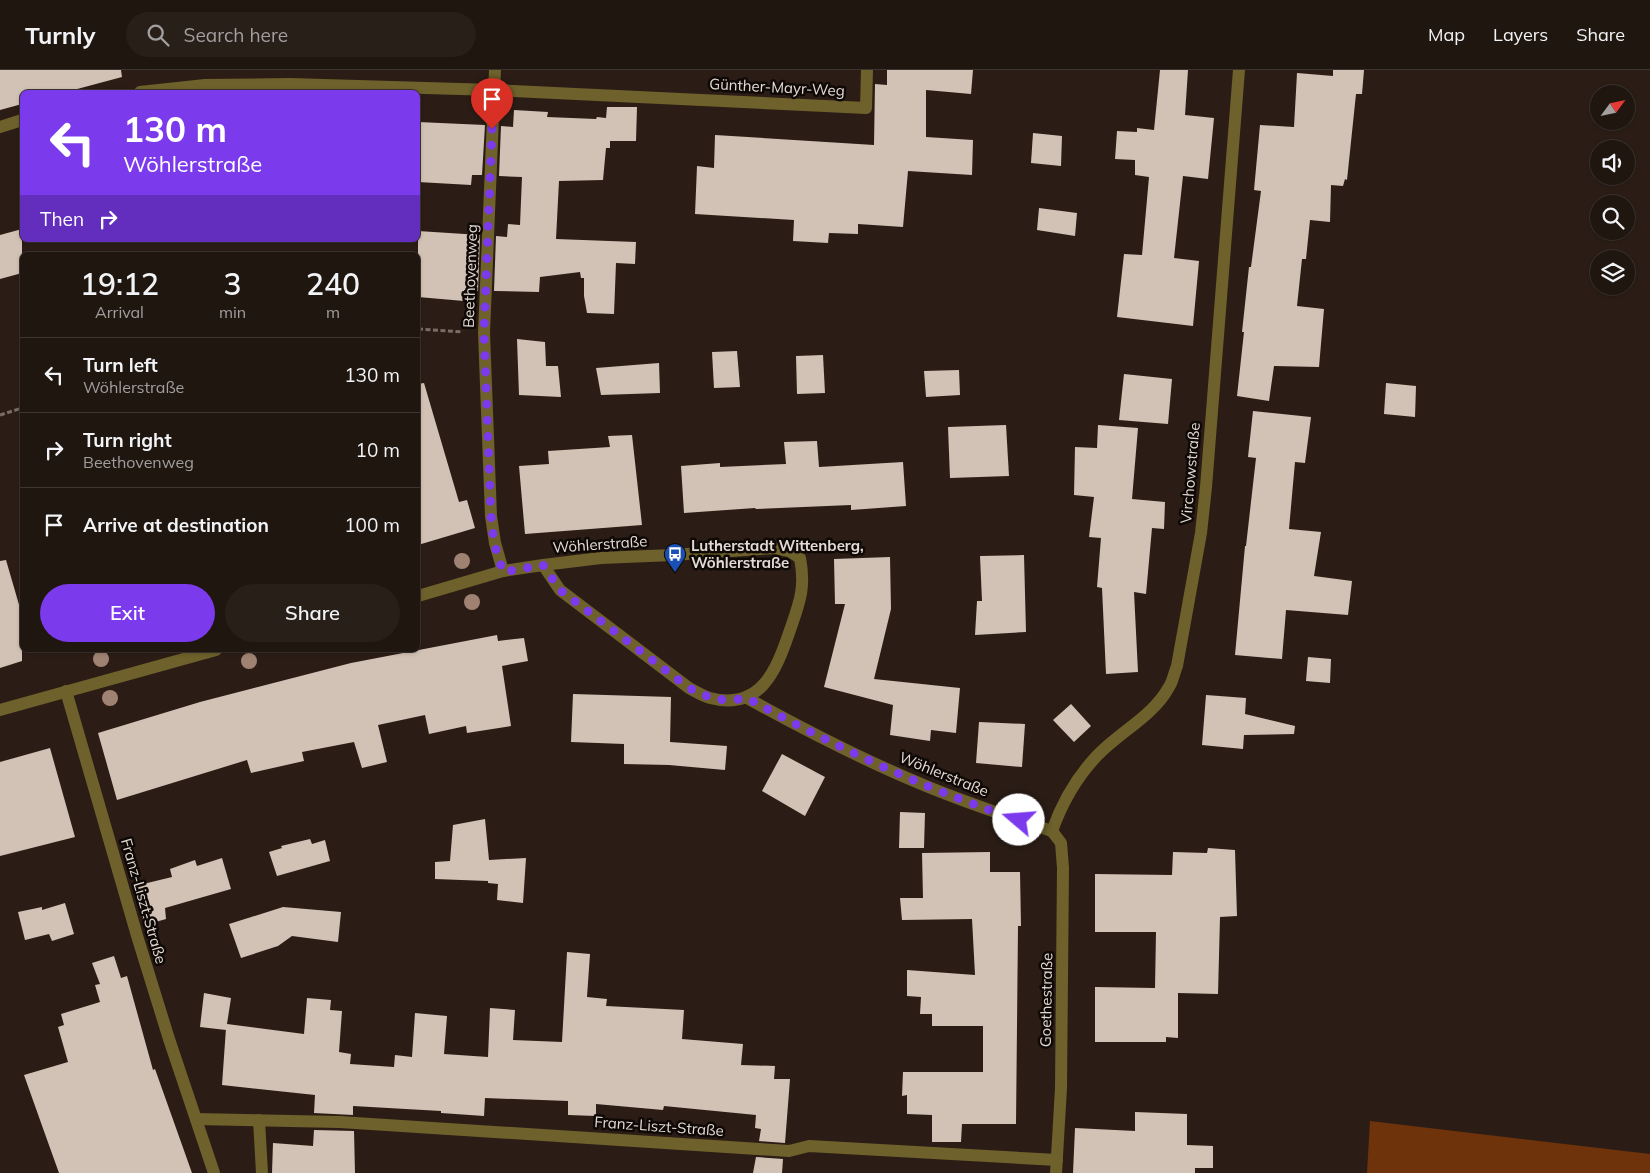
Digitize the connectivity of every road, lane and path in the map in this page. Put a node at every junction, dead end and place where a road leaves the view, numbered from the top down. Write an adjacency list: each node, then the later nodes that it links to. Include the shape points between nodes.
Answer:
1 (495, 70): 5 (street, Beethovenweg)
2 (867, 70): 5 (street, Günther-Mayr-Weg, via 866,108)
3 (1239, 70): 19 (street, Virchowstraße, via 1203,515 1177,666 1170,687 1157,705 1095,758 1077,780)
4 (159, 90): 5 (street, Günther-Mayr-Weg, via 205,85 290,84)
5 (494, 90): 9 (street, Beethovenweg)
6 (20, 121): 7 (street)
7 (0, 127)
8 (420, 329): 9 (path)
9 (484, 333): 13 (street, Beethovenweg, via 491,516 494,543)
10 (20, 409): 11 (path)
11 (0, 415)
12 (543, 565): 13 (street, Wöhlerstraße); 17 (street, Wöhlerstraße, via 560,590 689,688 709,698 728,701); 17 (street, Wöhlerstraße, via 601,558 774,548 789,551 800,558 802,597 780,658 762,688)
13 (503, 572): 14 (street, Wöhlerstraße)
14 (420, 595)
15 (209, 652): 16 (street)
16 (66, 691): 18 (street); 20 (street, Franz-Liszt-Straße, via 138,939)
17 (747, 698): 19 (street, Wöhlerstraße, via 918,783)
18 (0, 710)
19 (1052, 831): 22 (street, Goethestraße, via 1061,843 1063,868 1061,1078)
20 (196, 1119): 21 (street, Franz-Liszt-Straße); 23 (street, Franz-Liszt-Straße)
21 (259, 1120): 22 (street, Franz-Liszt-Straße, via 340,1122 789,1151 809,1146); 24 (street)
22 (1056, 1167)
23 (214, 1173)
24 (262, 1173)

